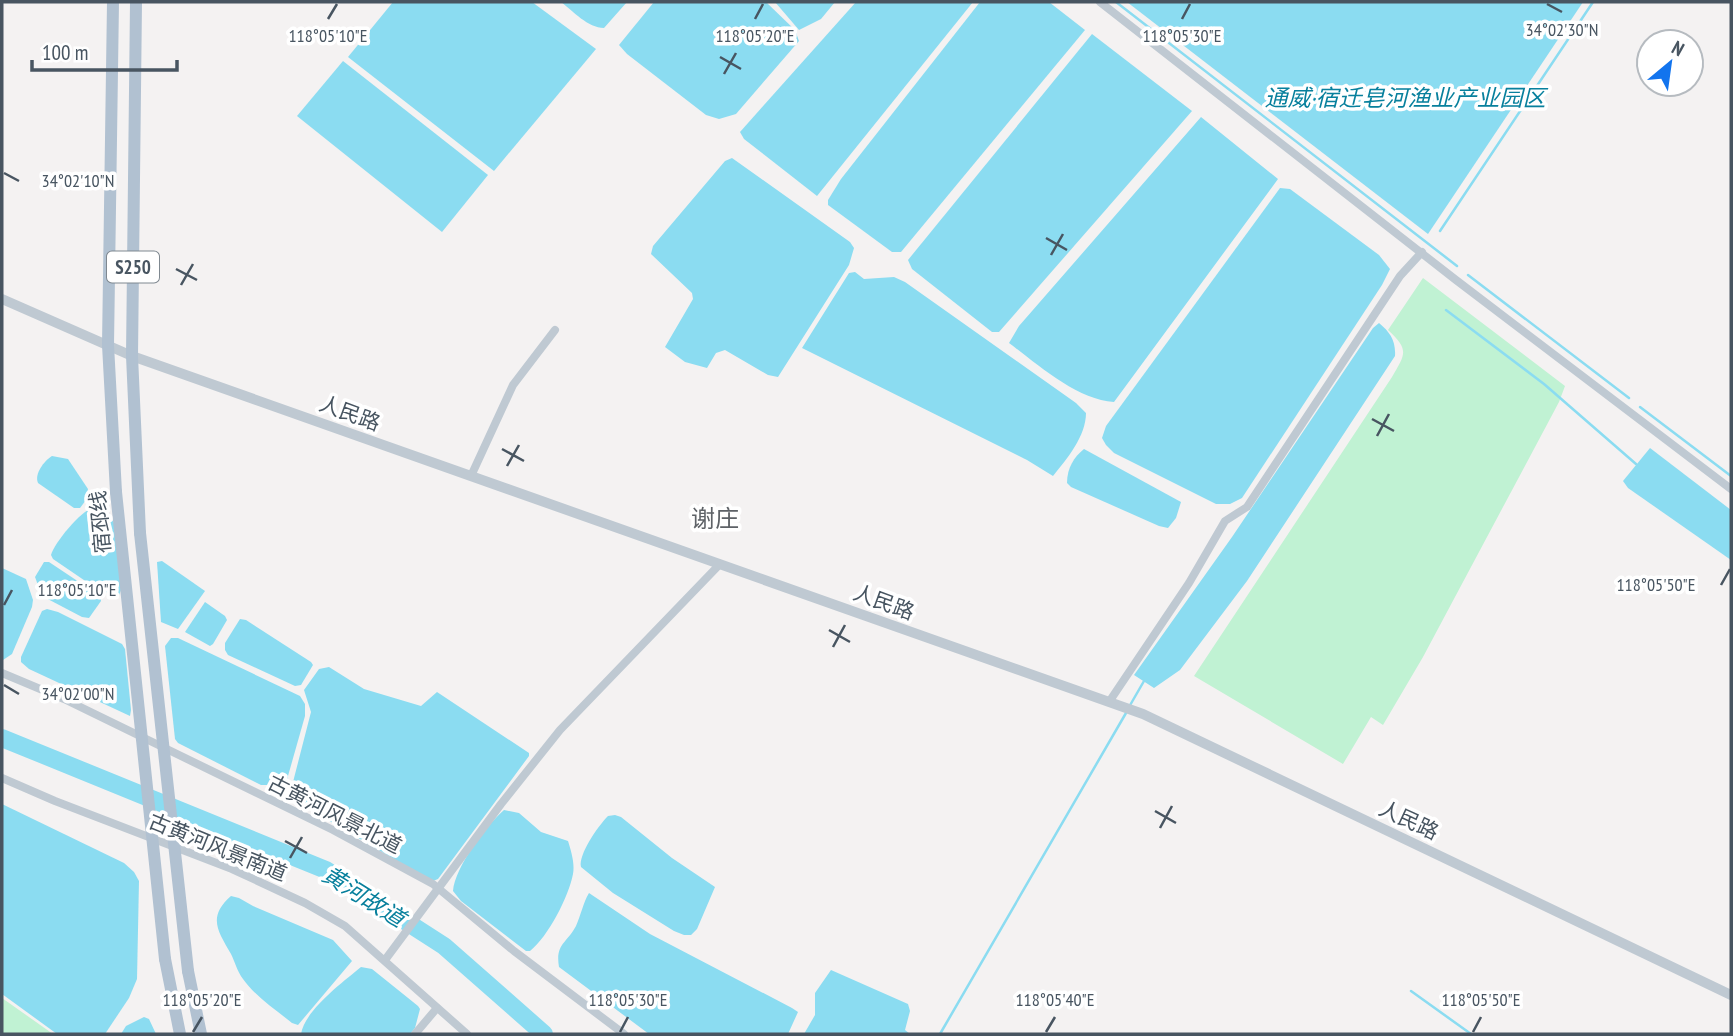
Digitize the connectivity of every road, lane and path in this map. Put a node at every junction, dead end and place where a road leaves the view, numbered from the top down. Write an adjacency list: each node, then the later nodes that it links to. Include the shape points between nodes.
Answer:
1 (113, 2): 7 (main road, 宿邳线 / S250)
2 (136, 2): 8 (main road, 宿邳线 / S250)
3 (1100, 2): 4 (street)
4 (1422, 252): 10 (street); 13 (street, via 1399,276 1247,507 1226,521)
5 (2, 299): 7 (street, 人民路)
6 (555, 330): 9 (street, via 513,385)
7 (107, 345): 8 (street, 人民路); 19 (main road, 宿邳线 / S250, bridge, via 116,492 165,960)
8 (132, 356): 9 (street, 人民路); 20 (main road, 宿邳线 / S250, bridge, via 140,533 188,971)
9 (471, 476): 11 (street, 人民路)
10 (1731, 489)
11 (720, 564): 13 (street, 人民路); 15 (street, via 560,730)
12 (2, 673): 15 (street, 古黄河风景北道, via 333,830)
13 (1108, 702): 17 (street, 人民路)
14 (2, 778): 16 (street, 古黄河风景南道, via 305,902)
15 (435, 892): 16 (street); 23 (street, 古黄河风景北道)
16 (387, 957): 18 (street, 古黄河风景南道)
17 (1731, 995)
18 (438, 1007): 21 (street); 22 (street, 古黄河风景南道)
19 (180, 1034)
20 (201, 1034)
21 (415, 1034)
22 (467, 1034)
23 (624, 1034)

